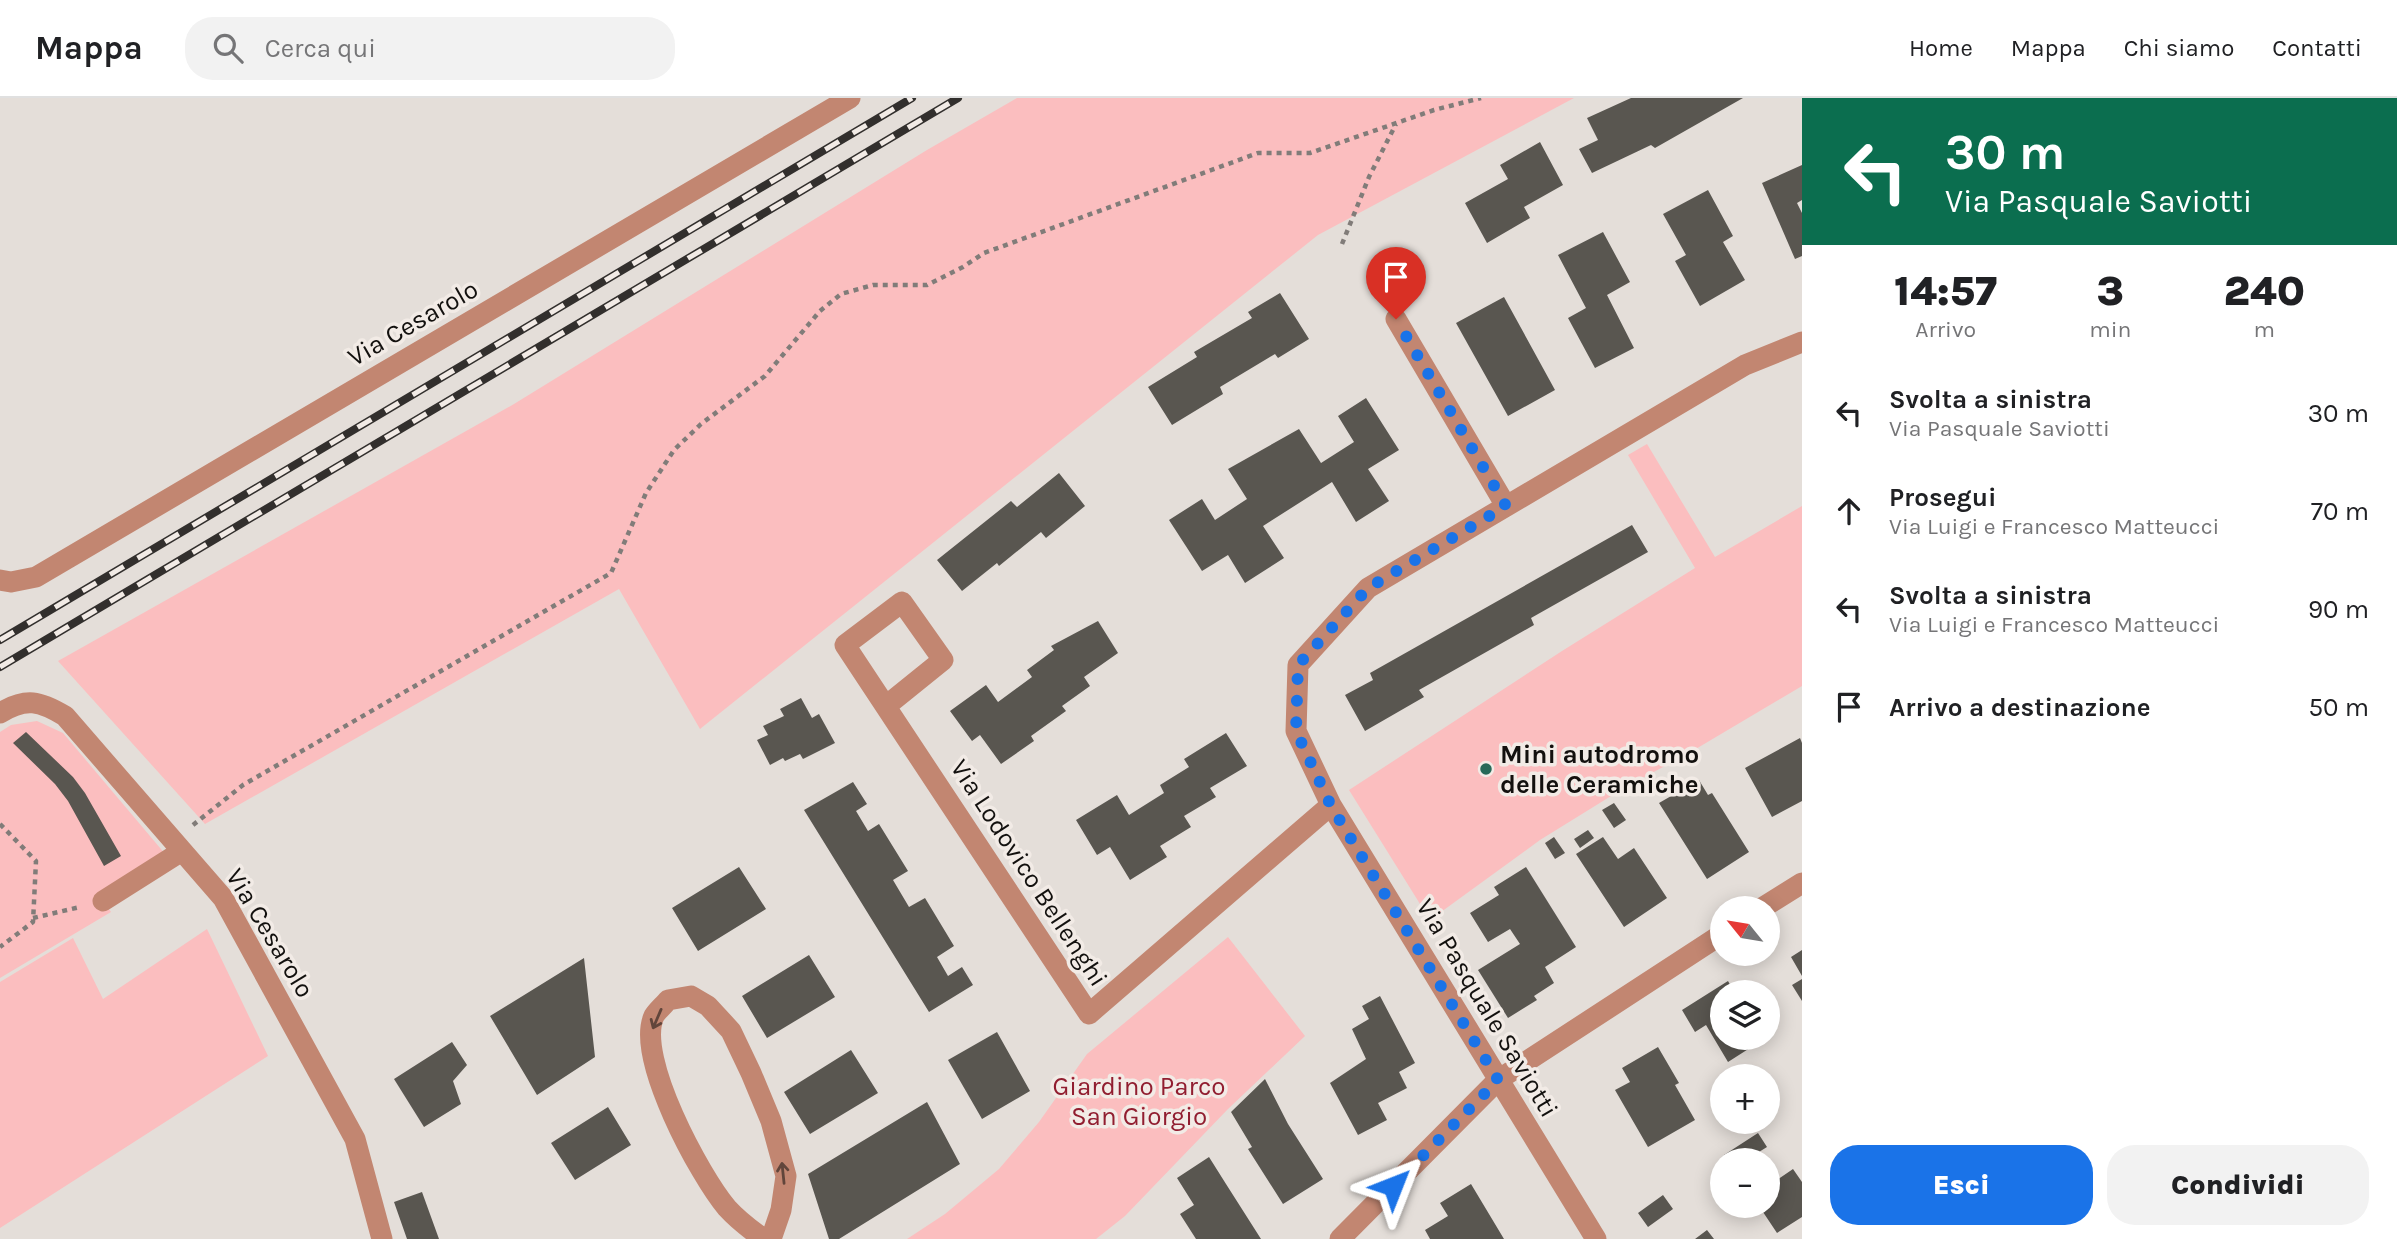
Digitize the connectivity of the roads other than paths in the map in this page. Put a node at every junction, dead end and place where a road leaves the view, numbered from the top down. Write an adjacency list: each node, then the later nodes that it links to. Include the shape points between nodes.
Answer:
1 (850, 98): 5 (street, Via Cesarolo, via 37,577)
2 (1396, 319): 4 (street)
3 (1802, 342): 4 (street, Via Pasquale Saviotti, via 1745,365)
4 (1506, 506): 8 (street, Via Pasquale Saviotti, via 1368,588 1298,665 1296,731)
5 (0, 580)
6 (887, 706): 6 (street, Via Lodovico Bellenghi, via 943,660 902,603 845,645); 8 (street, Via Lodovico Bellenghi, via 1088,1014)
7 (0, 713): 9 (street, Via Cesarolo, via 14,704 43,703 65,716)
8 (1331, 806): 14 (street, Via Pasquale Saviotti)
9 (177, 846): 12 (street); 15 (street, Via Cesarolo, via 223,898 355,1139)
10 (1802, 883): 11 (street)
11 (1780, 897)
12 (103, 901)
13 (1710, 942): 14 (street)
14 (1498, 1080): 18 (street); 19 (street, Via Pasquale Saviotti)
15 (382, 1239)
16 (764, 1239): 17 (street, one-way to 16, via 786,1176 751,1073 731,1031 708,1006 691,996 668,1000 654,1016 651,1036 657,1072 675,1121 727,1208)
17 (771, 1239)
18 (1340, 1239)
19 (1597, 1239)

